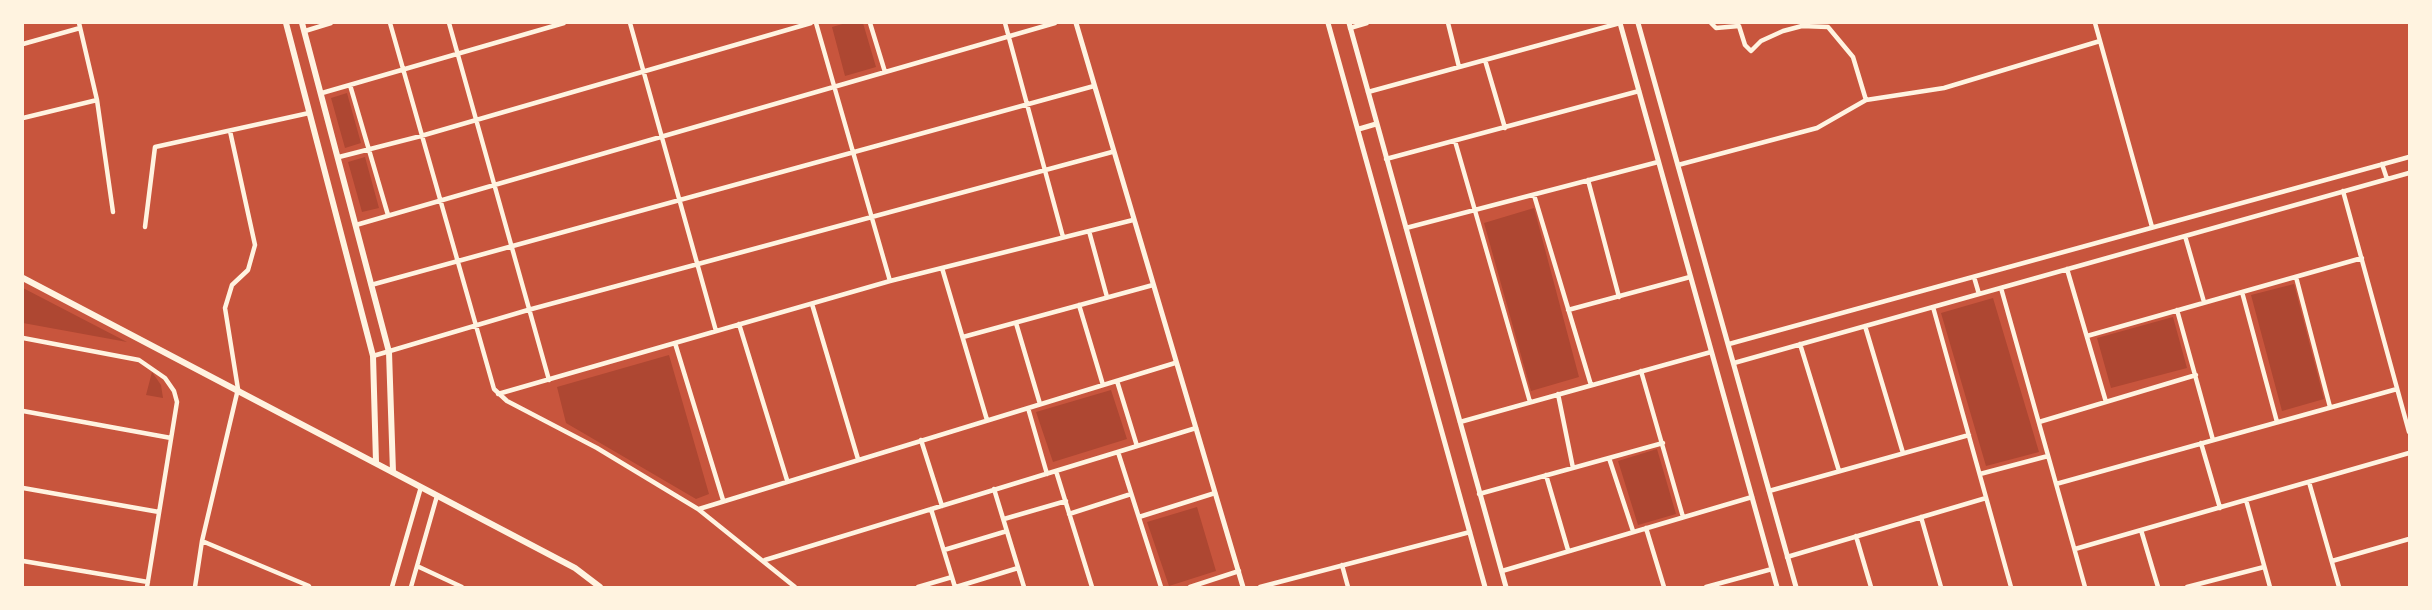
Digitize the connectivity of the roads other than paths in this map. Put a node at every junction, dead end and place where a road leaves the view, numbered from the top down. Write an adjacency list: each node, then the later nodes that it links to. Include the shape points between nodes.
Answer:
1 (286, 23): 43 (main road)
2 (303, 23): 24 (main road)
3 (331, 23): 21 (street)
4 (390, 23): 31 (street)
5 (449, 23): 28 (street)
6 (564, 23): 28 (street)
7 (630, 23): 32 (street)
8 (811, 23): 32 (street)
9 (816, 23): 35 (street)
10 (870, 23): 33 (street)
11 (1005, 23): 25 (street)
12 (1055, 23): 25 (street)
13 (1076, 23): 36 (street)
14 (1328, 23): 48 (street)
15 (1367, 23): 22 (street)
16 (1448, 23): 30 (street)
17 (1620, 23): 29 (street); 37 (street)
18 (1638, 23): 61 (street)
19 (1712, 23): 41 (street, via 1717,28 1739,26 1751,51 1783,31 1828,27 1853,57)
20 (2095, 23): 26 (street)
21 (323, 24): 24 (street)
22 (1349, 25): 38 (street)
23 (79, 26): 27 (street); 40 (street)
24 (305, 31): 39 (main road)
25 (1009, 36): 33 (street); 42 (street)
26 (2100, 41): 41 (street, via 1944,88); 79 (street)
27 (23, 44)
28 (457, 53): 31 (street); 45 (street)
29 (1485, 60): 30 (street); 47 (street)
30 (1459, 66): 38 (street)
31 (403, 69): 34 (street); 50 (street)
32 (644, 72): 45 (street); 51 (street)
33 (886, 72): 35 (street)
34 (350, 85): 39 (street); 53 (street)
35 (835, 86): 51 (street); 54 (street)
36 (1094, 86): 42 (street); 55 (street)
37 (1639, 91): 47 (street); 59 (street)
38 (1368, 92): 46 (street)
39 (322, 93): 56 (main road)
40 (97, 100): 44 (street); 72 (street)
41 (1866, 100): 61 (street, via 1817,128)
42 (1027, 104): 54 (street); 62 (street)
43 (310, 113): 49 (street); 121 (main road)
44 (23, 118)
45 (475, 120): 50 (street); 66 (street)
46 (1376, 124): 48 (street); 58 (street)
47 (1505, 128): 52 (street)
48 (1359, 129): 126 (street)
49 (230, 131): 77 (street, via 155,147); 133 (street, via 255,245 248,270 232,285 225,308)
50 (421, 136): 53 (street); 70 (street)
51 (662, 136): 66 (street); 69 (street)
52 (1455, 141): 58 (street); 71 (street)
53 (369, 148): 56 (street); 73 (street)
54 (853, 152): 69 (street); 74 (street)
55 (1112, 152): 62 (street); 75 (street)
56 (339, 157): 76 (main road)
57 (2409, 157): 60 (street)
58 (1386, 159): 78 (street)
59 (1658, 162): 65 (street); 89 (street)
60 (2382, 164): 64 (street); 79 (street)
61 (1678, 165): 117 (street)
62 (1045, 170): 74 (street); 82 (street)
63 (2409, 173): 64 (street)
64 (2387, 179): 67 (street)
65 (1588, 180): 68 (street); 100 (street)
66 (493, 185): 70 (street); 83 (street)
67 (2343, 191): 81 (street); 84 (street)
68 (1534, 195): 71 (street); 106 (street)
69 (679, 200): 83 (street); 86 (street)
70 (439, 201): 73 (street); 85 (street)
71 (1473, 210): 78 (street); 136 (street)
72 (113, 212)
73 (388, 215): 76 (street)
74 (872, 217): 86 (street); 93 (street)
75 (1133, 220): 80 (street); 95 (street)
76 (356, 225): 94 (main road)
77 (145, 227)
78 (1406, 228): 124 (street)
79 (2152, 228): 90 (street)
80 (1090, 231): 82 (street); 99 (street)
81 (2185, 236): 88 (street); 102 (street)
82 (1063, 237): 87 (street)
83 (510, 246): 85 (street); 105 (street)
84 (2362, 258): 91 (street); 132 (street)
85 (457, 262): 94 (street); 111 (street)
86 (697, 265): 105 (street); 112 (street)
87 (942, 268): 93 (street); 114 (street)
88 (2067, 269): 96 (street); 113 (street)
89 (1690, 277): 100 (street); 120 (street)
90 (1974, 277): 98 (street); 117 (street)
91 (2297, 277): 97 (street); 139 (street)
92 (23, 278): 133 (main road)
93 (890, 281): 101 (street)
94 (371, 285): 119 (main road)
95 (1153, 285): 99 (street); 122 (street)
96 (2001, 288): 98 (street); 144 (street)
97 (2242, 292): 102 (street); 145 (street)
98 (1979, 294): 104 (street)
99 (1107, 297): 103 (street)
100 (1619, 297): 106 (street)
101 (811, 303): 109 (street); 160 (street)
102 (2204, 303): 107 (street)
103 (1079, 305): 108 (street); 130 (street)
104 (1933, 307): 110 (street); 148 (street)
105 (528, 310): 111 (street); 128 (street)
106 (1568, 310): 131 (street)
107 (2177, 310): 113 (street); 127 (street)
108 (1016, 323): 114 (street); 138 (street)
109 (739, 324): 112 (street); 169 (street)
110 (1865, 326): 118 (street); 156 (street)
111 (474, 327): 119 (street); 134 (street)
112 (716, 331): 116 (street)
113 (2087, 336): 137 (street)
114 (963, 337): 142 (street)
115 (23, 338): 149 (street, via 139,360 152,367 169,382 176,396)
116 (675, 343): 128 (street); 182 (street)
117 (1729, 344): 123 (street)
118 (1800, 344): 123 (street); 165 (street)
119 (389, 352): 121 (street); 163 (main road)
120 (1711, 352): 125 (street); 180 (street)
121 (373, 356): 161 (main road)
122 (1175, 363): 129 (street); 146 (street)
123 (1734, 363): 175 (street)
124 (1444, 370): 126 (street); 143 (street)
125 (1641, 371): 131 (street); 152 (street)
126 (1427, 374): 199 (street)
127 (2196, 375): 137 (street); 151 (street)
128 (549, 380): 134 (street)
129 (1117, 381): 130 (street); 154 (street)
130 (1103, 385): 138 (street)
131 (1591, 385): 135 (street)
132 (2397, 388): 139 (street); 147 (street)
133 (238, 389): 161 (main road); 202 (street)
134 (498, 394): 187 (street)
135 (1558, 394): 136 (street); 162 (street)
136 (1530, 402): 143 (street)
137 (2106, 402): 144 (street)
138 (1040, 404): 140 (street)
139 (2330, 407): 145 (street)
140 (1028, 408): 142 (street); 166 (street)
141 (23, 411): 149 (street)
142 (988, 420): 150 (street)
143 (1459, 422): 178 (street)
144 (2039, 422): 158 (street)
145 (2277, 422): 151 (street)
146 (1196, 428): 154 (street); 176 (street)
147 (2409, 432)
148 (1969, 435): 156 (street); 167 (street)
149 (171, 438): 189 (street)
150 (922, 440): 160 (street); 185 (street)
151 (2213, 440): 153 (street)
152 (1663, 443): 159 (street); 192 (street)
153 (2200, 443): 171 (street); 186 (street)
154 (1137, 446): 155 (street)
155 (1118, 452): 164 (street); 177 (street)
156 (1903, 453): 165 (street)
157 (2409, 453): 170 (street)
158 (2048, 456): 167 (street); 171 (street)
159 (1609, 458): 162 (street); 198 (street)
160 (858, 459): 169 (street)
161 (376, 462): 163 (main road)
162 (1573, 468): 168 (street)
163 (393, 471): 172 (main road)
164 (1056, 471): 166 (street); 184 (street)
165 (1839, 471): 175 (street)
166 (1047, 474): 174 (street)
167 (1980, 474): 181 (street)
168 (1546, 475): 178 (street); 205 (street)
169 (787, 481): 182 (street)
170 (2309, 482): 183 (street); 209 (street)
171 (2056, 484): 203 (street)
172 (421, 487): 179 (main road); 222 (street)
173 (23, 488): 189 (street)
174 (994, 489): 185 (street); 194 (street)
175 (1769, 491): 206 (street)
176 (1215, 493): 191 (street); 215 (street)
177 (1131, 494): 190 (street); 191 (street)
178 (1479, 494): 216 (street)
179 (437, 495): 211 (street); 225 (main road, via 575,568)
180 (1752, 497): 192 (street); 214 (street)
181 (1986, 498): 193 (street); 244 (street)
182 (723, 500): 187 (street)
183 (2245, 500): 186 (street); 212 (street)
184 (1066, 501): 190 (street); 194 (street)
185 (942, 506): 188 (street)
186 (2220, 508): 196 (street)
187 (698, 509): 207 (street)
188 (931, 509): 204 (street); 207 (street)
189 (159, 512): 218 (street)
190 (1069, 514): 230 (street)
191 (1139, 517): 231 (street)
192 (1683, 517): 195 (street)
193 (1921, 517): 200 (street); 243 (street)
194 (1003, 519): 197 (street)
195 (1646, 528): 198 (street); 238 (street)
196 (2141, 530): 203 (street); 246 (street)
197 (1007, 531): 204 (street); 213 (street)
198 (1633, 531): 205 (street)
199 (1470, 532): 210 (street); 236 (street)
200 (1856, 536): 206 (street); 242 (street)
201 (2409, 539): 209 (street)
202 (202, 541): 220 (street); 221 (street)
203 (2074, 549): 245 (street)
204 (944, 550): 217 (street)
205 (1568, 550): 216 (street)
206 (1787, 557): 241 (street)
207 (764, 560): 226 (street)
208 (23, 561): 218 (street)
209 (2332, 561): 249 (street)
210 (1342, 565): 234 (street); 235 (street)
211 (417, 566): 223 (street); 224 (street)
212 (2264, 567): 247 (street); 248 (street)
213 (1018, 568): 228 (street); 229 (street)
214 (1772, 569): 239 (street); 240 (street)
215 (1239, 571): 219 (street); 233 (street)
216 (1502, 571): 237 (street)
217 (952, 577): 227 (street); 228 (street)
218 (147, 585)
219 (1205, 585): 232 (street)
220 (309, 586)
221 (195, 587)
222 (392, 587)
223 (411, 587)
224 (462, 587)
225 (600, 587)
226 (795, 587)
227 (918, 587)
228 (956, 587)
229 (1024, 587)
230 (1092, 587)
231 (1161, 587)
232 (1189, 587)
233 (1243, 587)
234 (1260, 587)
235 (1348, 587)
236 (1485, 587)
237 (1506, 587)
238 (1664, 587)
239 (1706, 587)
240 (1777, 587)
241 (1796, 587)
242 (1871, 587)
243 (1941, 587)
244 (2011, 587)
245 (2085, 587)
246 (2158, 587)
247 (2187, 587)
248 (2270, 587)
249 (2339, 587)

